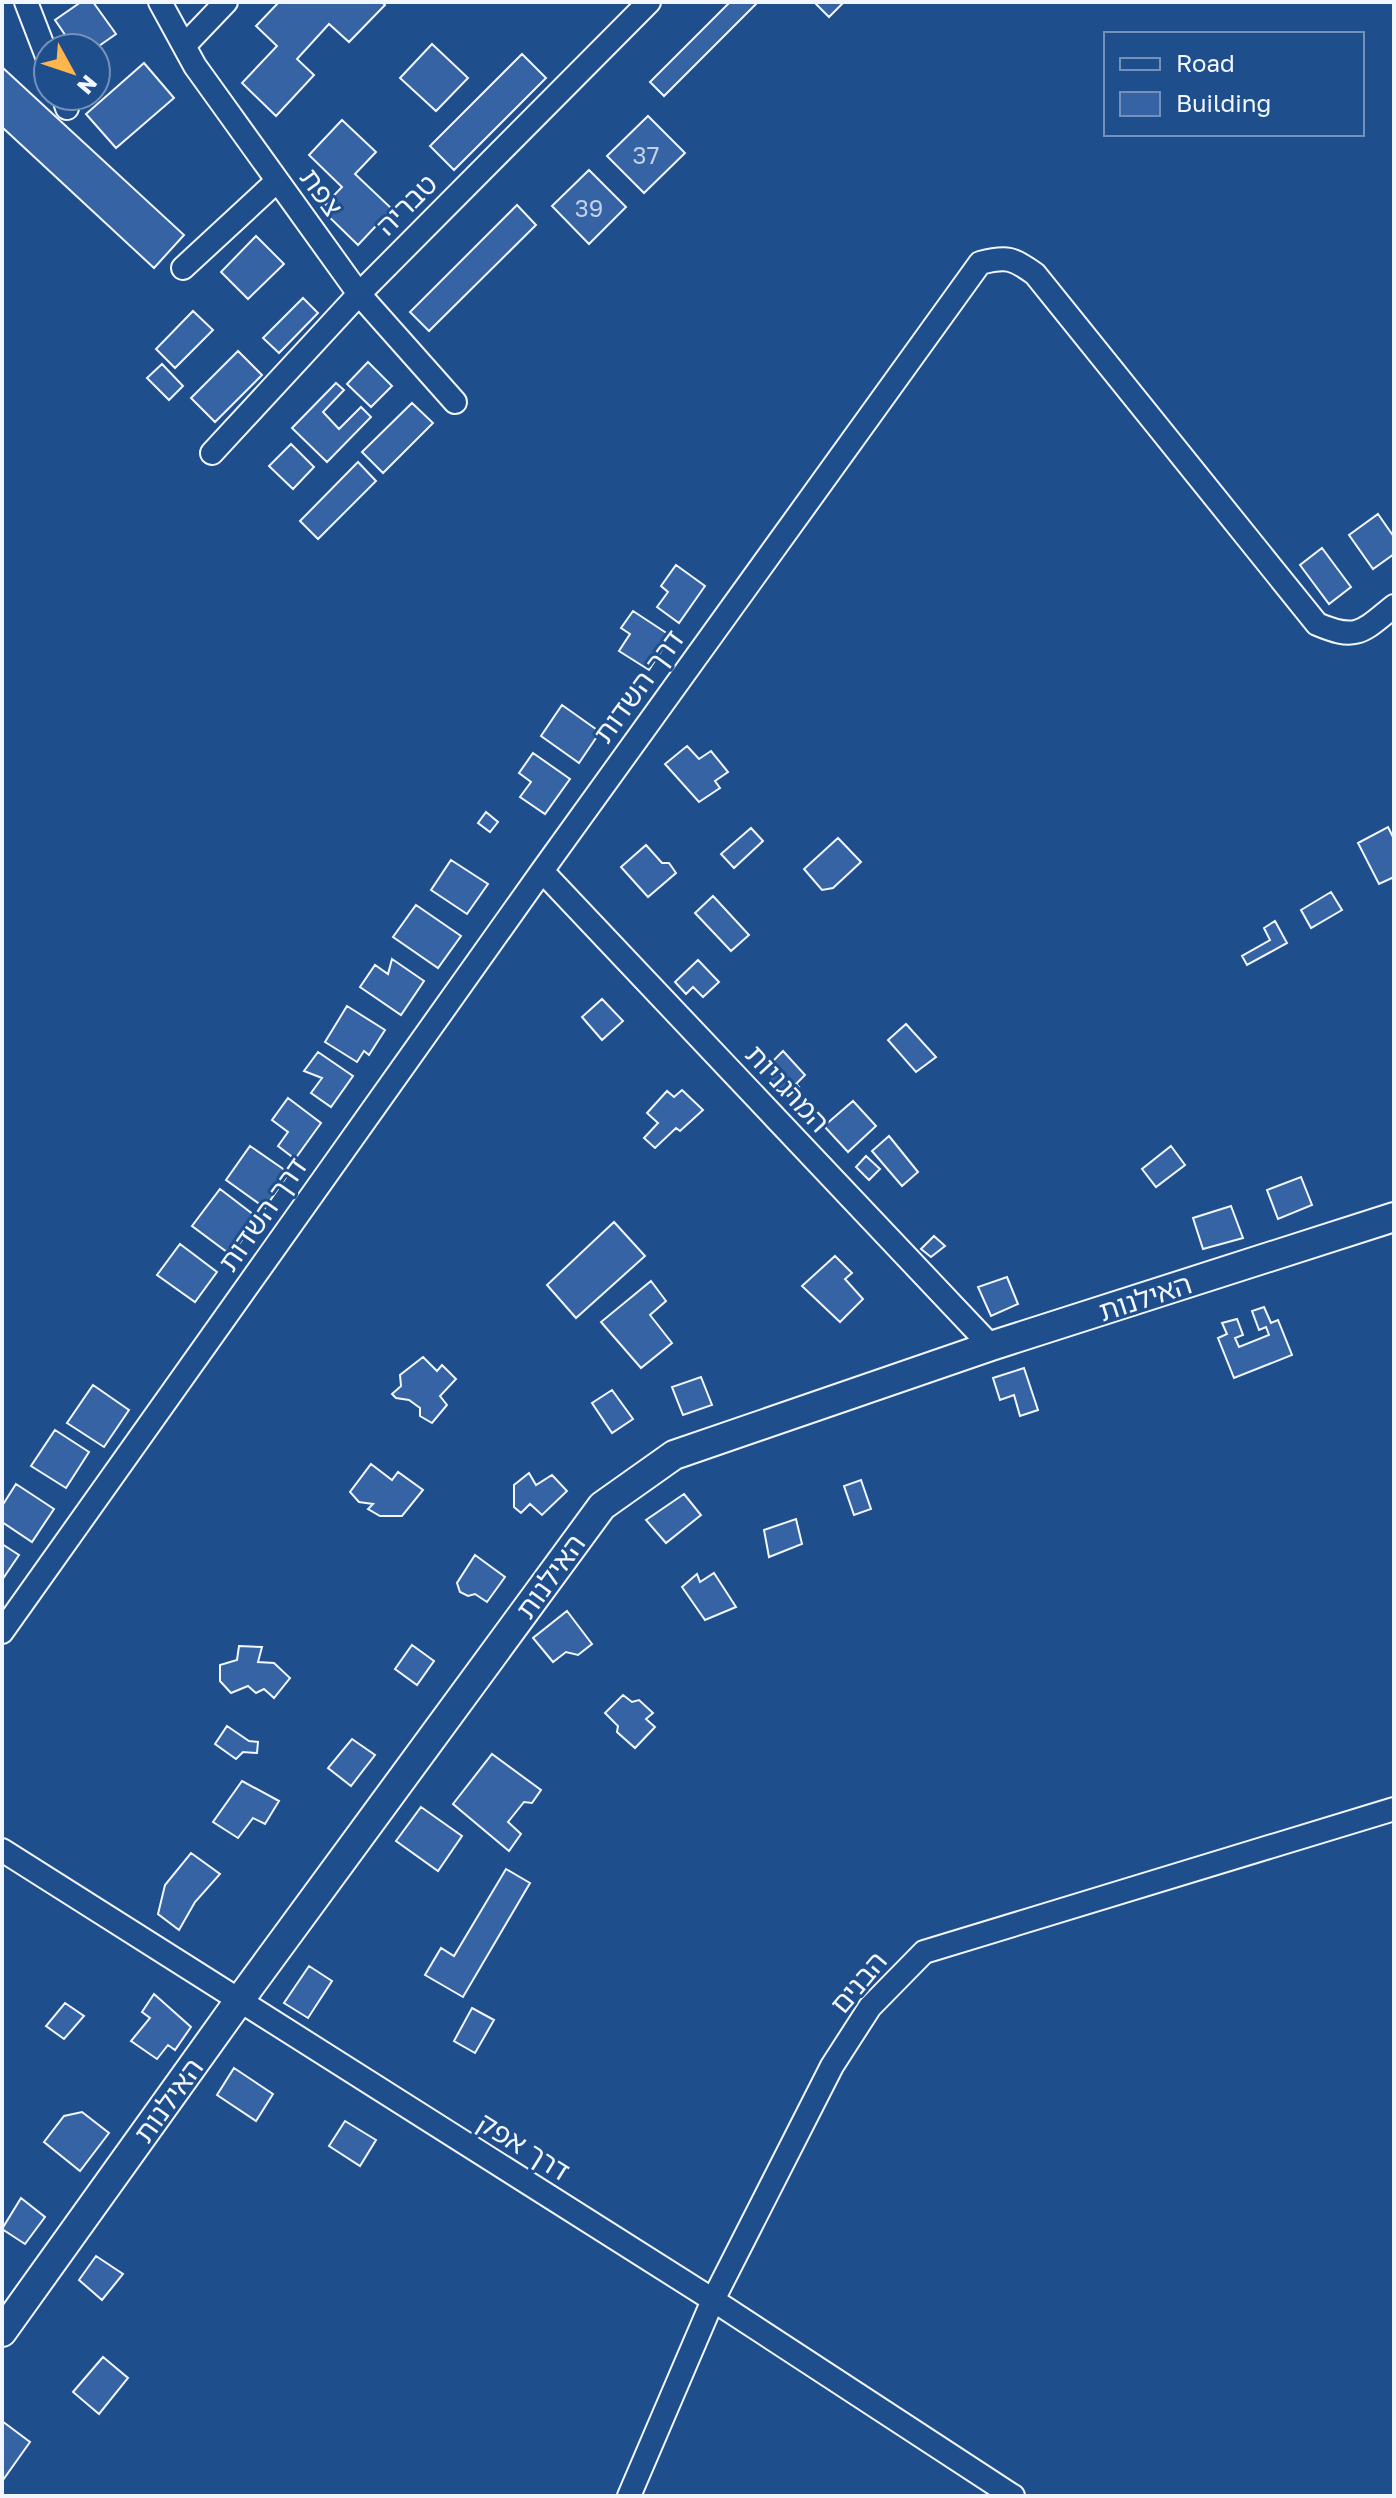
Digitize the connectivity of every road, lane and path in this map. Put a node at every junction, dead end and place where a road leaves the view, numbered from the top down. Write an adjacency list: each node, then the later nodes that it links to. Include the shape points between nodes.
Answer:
1 (26, 2): 5 (street)
2 (160, 2): 6 (street, צפת)
3 (226, 2): 6 (street)
4 (649, 2): 9 (street, טבריה)
5 (38, 32)
6 (184, 46): 7 (street, צפת)
7 (277, 181): 8 (street); 9 (street, צפת)
8 (183, 268)
9 (359, 294): 10 (street, צפת); 11 (street, טבריה)
10 (455, 402)
11 (212, 453)
12 (1394, 606): 13 (street, דרך השדות, via 1362,631 1340,634 1317,624 1035,274 1016,260 980,263)
13 (542, 871): 15 (street, המרגניות); 16 (street, דרך השדות)
14 (1394, 1217): 15 (main road, האילנות)
15 (991, 1346): 19 (main road, האילנות, via 674,1455 602,1506)
16 (2, 1632)
17 (1394, 1809): 20 (street, הבנים, via 924,1952 870,2007 832,2066)
18 (2, 1850): 19 (street, דרך אפק)
19 (239, 2001): 20 (street, דרך אפק); 21 (main road, האילנות)
20 (713, 2300): 22 (street, הבנים); 23 (street, דרך אפק)
21 (2, 2332)
22 (629, 2496)
23 (1013, 2496)

